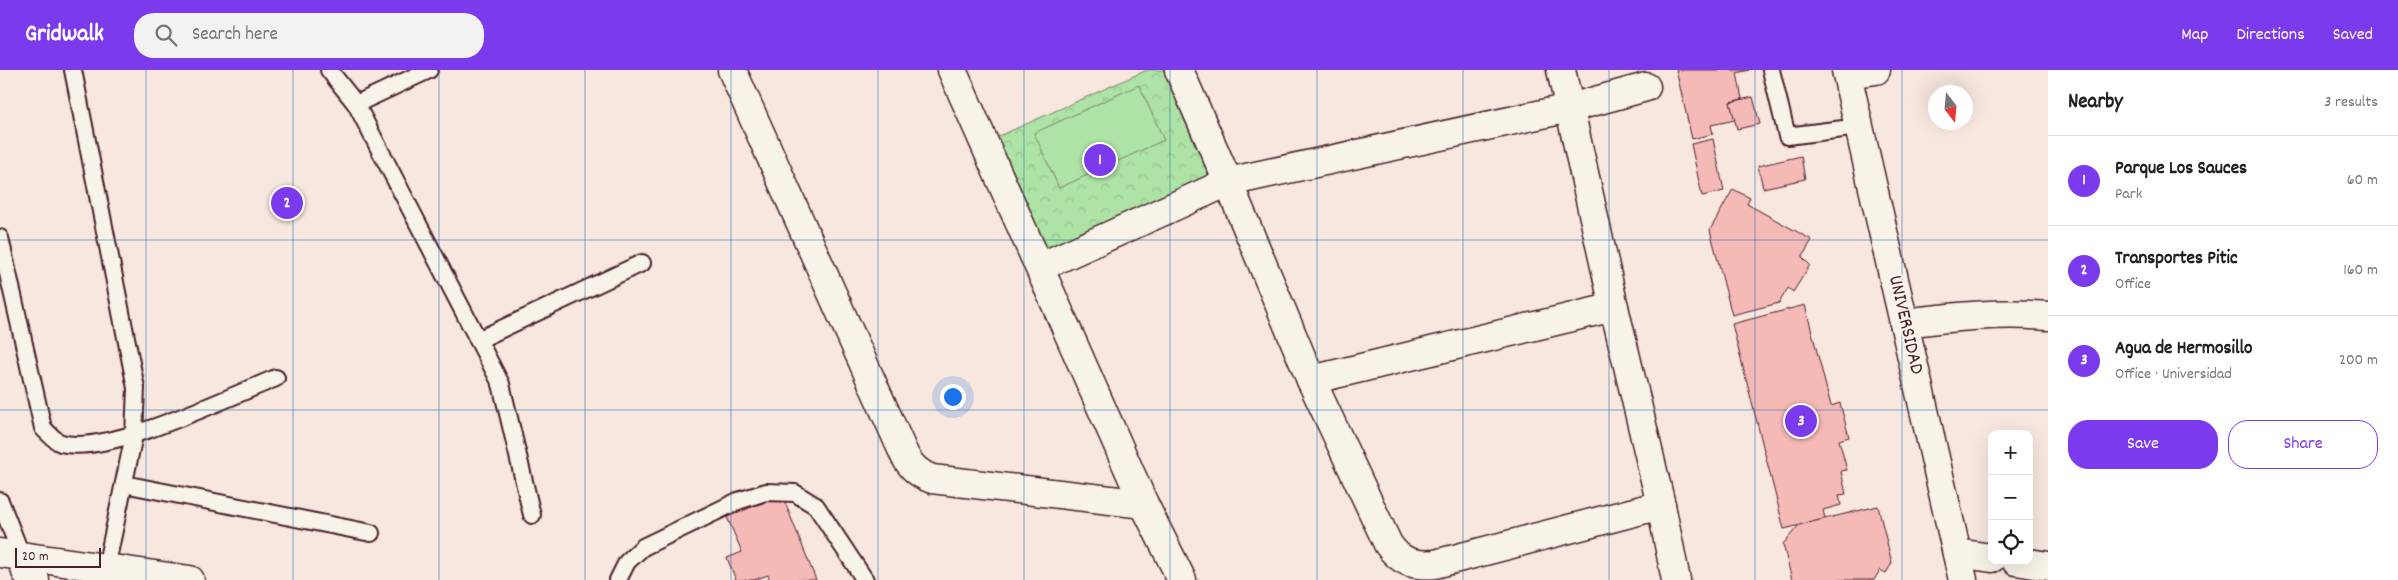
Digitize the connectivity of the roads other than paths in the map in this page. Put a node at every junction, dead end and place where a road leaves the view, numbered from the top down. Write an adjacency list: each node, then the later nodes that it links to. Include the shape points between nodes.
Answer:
1 (73, 70): 25 (lane, via 136,388)
2 (328, 70): 12 (lane)
3 (429, 70): 12 (lane)
4 (732, 70): 28 (street, via 912,468 932,479)
5 (952, 70): 18 (street)
6 (1179, 70): 15 (street)
7 (1561, 70): 13 (street)
8 (1771, 70): 14 (lane, via 1787,136)
9 (1876, 70): 10 (street)
10 (1847, 72): 14 (street, UNIVERSIDAD)
11 (1646, 86): 13 (street)
12 (356, 104): 22 (lane)
13 (1570, 108): 15 (street); 19 (street)
14 (1859, 127): 21 (street, UNIVERSIDAD)
15 (1228, 182): 18 (street); 24 (street)
16 (0, 238): 25 (lane, via 43,428 59,443 80,445)
17 (642, 263): 22 (lane)
18 (1040, 267): 28 (street)
19 (1614, 307): 24 (street); 29 (street)
20 (2048, 316): 21 (street, via 1976,314)
21 (1904, 323): 32 (street, UNIVERSIDAD)
22 (478, 340): 30 (lane, via 500,384)
23 (276, 378): 25 (lane)
24 (1311, 380): 29 (street, via 1388,544 1396,556 1406,562 1419,566 1434,564)
25 (134, 435): 26 (lane)
26 (124, 484): 31 (lane); 37 (lane)
27 (0, 501): 36 (lane)
28 (1144, 504): 41 (street)
29 (1662, 505): 42 (street)
30 (532, 515)
31 (371, 532)
32 (1957, 552): 33 (street); 43 (street, UNIVERSIDAD)
33 (1988, 557)
34 (2033, 564): 35 (street)
35 (2048, 566)
36 (18, 568): 37 (street)
37 (106, 568): 38 (street)
38 (190, 580)
39 (618, 580): 40 (lane, via 627,562 643,547 738,501 766,492 795,494 816,506)
40 (865, 580)
41 (1182, 580)
42 (1676, 580)
43 (1963, 580)

